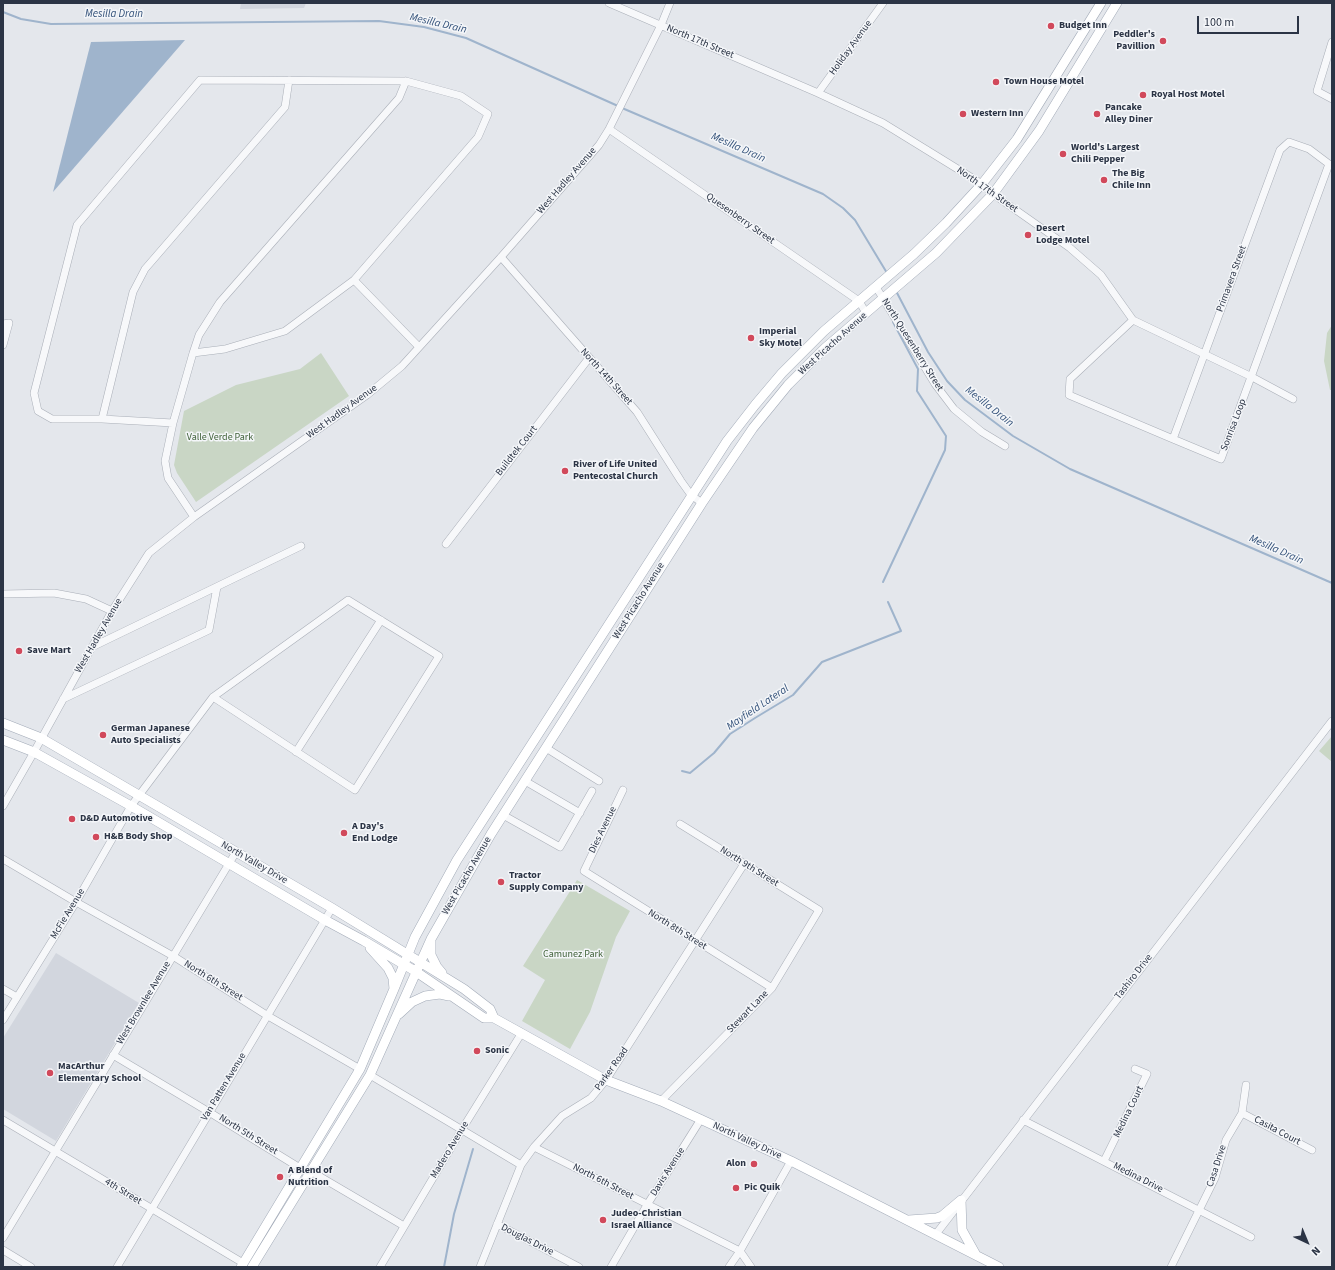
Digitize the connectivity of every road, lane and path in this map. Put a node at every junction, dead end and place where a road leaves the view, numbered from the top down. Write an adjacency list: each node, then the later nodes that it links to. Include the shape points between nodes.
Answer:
1 (609, 3): 6 (street, North 17th Street)
2 (670, 3): 6 (street, West Hadley Avenue)
3 (883, 3): 10 (street, Holiday Avenue)
4 (1101, 3): 14 (main road, West Picacho Avenue, via 1017,139)
5 (1117, 3): 15 (main road, West Picacho Avenue, via 1039,131)
6 (661, 25): 10 (street, North 17th Street); 12 (street, West Hadley Avenue)
7 (1332, 42): 11 (street, via 1317,91)
8 (289, 80): 9 (street); 31 (street, via 286,107 145,268 133,292); 31 (street, via 200,80 78,225 34,393 38,411 52,419)
9 (406, 81): 17 (street, via 461,96 488,114 478,137); 26 (street, via 399,98 220,302 199,335)
10 (818, 93): 14 (street, North 17th Street, via 883,123)
11 (1332, 99)
12 (609, 129): 16 (street, West Hadley Avenue, via 584,163); 20 (street, Quesenberry Street)
13 (1309, 149): 27 (street, Primavera Street, via 1289,142 1280,150); 29 (street, Sonrisa Loop, via 1329,164)
14 (982, 184): 15 (street, North 17th Street); 18 (main road, West Picacho Avenue, via 906,262)
15 (993, 194): 19 (main road, West Picacho Avenue, via 936,253); 22 (street, North 17th Street, via 1070,248 1101,275)
16 (501, 257): 25 (street, West Hadley Avenue); 28 (street, North 14th Street)
17 (354, 280): 25 (street); 26 (street, via 285,331 225,349)
18 (876, 286): 19 (street, North Quesenberry Street); 20 (main road, West Picacho Avenue)
19 (884, 298): 21 (main road, West Picacho Avenue); 34 (street, North Quesenberry Street, via 934,384 954,409 982,432)
20 (859, 301): 21 (street, Quesenberry Street); 35 (main road, West Picacho Avenue, via 824,331 777,378 727,441)
21 (866, 313): 36 (main road, West Picacho Avenue, via 825,348 788,385 752,428)
22 (1133, 320): 27 (street, North 17th Street); 33 (street, Sonrisa Loop, via 1070,379 1069,395)
23 (6, 324): 24 (street)
24 (3, 345)
25 (419, 347): 37 (street, West Hadley Avenue, via 402,366 367,395)
26 (193, 353): 32 (street)
27 (1203, 355): 29 (street, North 17th Street); 33 (street, Primavera Street)
28 (589, 358): 35 (street, North 14th Street, via 637,412); 38 (street, Buildtek Court)
29 (1252, 377): 30 (street, North 17th Street); 33 (street, Sonrisa Loop, via 1221,459)
30 (1293, 399)
31 (102, 419): 32 (street)
32 (173, 423): 37 (street, via 165,461 168,478)
33 (1173, 439)
34 (1005, 446)
35 (691, 495): 36 (street, North 14th Street); 73 (main road, West Picacho Avenue, via 457,860)
36 (702, 503): 51 (main road, West Picacho Avenue)
37 (194, 517): 42 (street, West Hadley Avenue, via 148,553)
38 (446, 544)
39 (301, 546): 40 (street)
40 (217, 587): 44 (street); 46 (street, via 209,630)
41 (3, 594): 42 (street, via 60,594 86,598)
42 (112, 611): 44 (street, West Hadley Avenue)
43 (381, 620): 45 (street, McFie Avenue, via 348,600); 53 (street); 53 (street, via 439,656 355,790)
44 (92, 647): 46 (street, West Hadley Avenue)
45 (213, 697): 53 (street); 58 (street, McFie Avenue)
46 (62, 700): 49 (street, West Hadley Avenue)
47 (1332, 721): 105 (street, Tashiro Drive)
48 (3, 723): 49 (main road, North Valley Drive)
49 (42, 738): 52 (street, West Hadley Avenue); 58 (main road, North Valley Drive)
50 (3, 740): 52 (main road, North Valley Drive)
51 (546, 748): 54 (main road, West Picacho Avenue); 55 (street)
52 (34, 752): 59 (street, West Hadley Avenue); 60 (main road, North Valley Drive)
53 (296, 752)
54 (525, 781): 61 (street); 62 (main road, West Picacho Avenue)
55 (599, 781)
56 (623, 790): 68 (street, Dies Avenue)
57 (592, 791): 61 (street)
58 (140, 795): 60 (street, McFie Avenue); 64 (main road, North Valley Drive)
59 (3, 806)
60 (131, 806): 66 (main road, North Valley Drive); 69 (street, McFie Avenue)
61 (580, 813): 62 (street, via 560,847)
62 (503, 815): 74 (main road, West Picacho Avenue)
63 (680, 824): 67 (street, North 9th Street)
64 (236, 852): 66 (street, West Brownlee Avenue); 70 (main road, North Valley Drive)
65 (3, 859): 69 (street, North 6th Street)
66 (229, 864): 72 (main road, North Valley Drive); 79 (street, West Brownlee Avenue)
67 (744, 864): 71 (street, North 9th Street); 76 (street, Parker Road)
68 (584, 871): 76 (street, North 8th Street)
69 (76, 902): 79 (street, North 6th Street); 88 (street, McFie Avenue)
70 (332, 908): 72 (street, Van Patten Avenue); 77 (main road, North Valley Drive)
71 (819, 910): 84 (street, Stewart Lane)
72 (325, 920): 75 (main road, North Valley Drive); 89 (street, Van Patten Avenue)
73 (415, 937): 77 (main road, via 407,942); 78 (main road, West Picacho Avenue)
74 (431, 939): 80 (main road, West Picacho Avenue); 83 (main road, via 431,955)
75 (364, 941): 81 (main road, North Valley Drive); 86 (main road, via 388,968 393,978)
76 (694, 941): 84 (street, North 8th Street); 98 (street, Parker Road)
77 (388, 942): 78 (main road, North Valley Drive)
78 (408, 954): 80 (main road, North Valley Drive); 81 (main road, West Picacho Avenue)
79 (173, 956): 89 (street, North 6th Street); 94 (street, West Brownlee Avenue)
80 (420, 961): 82 (main road, West Picacho Avenue); 83 (main road, North Valley Drive)
81 (404, 964): 82 (main road, North Valley Drive); 86 (main road, West Picacho Avenue)
82 (415, 971): 87 (main road, North Valley Drive); 90 (main road, West Picacho Avenue)
83 (446, 977): 91 (main road, North Valley Drive, via 490,1009)
84 (772, 988): 100 (street, Stewart Lane)
85 (3, 989): 88 (street)
86 (394, 990): 95 (main road, West Picacho Avenue)
87 (453, 996): 90 (main road, via 425,996 412,1002); 91 (main road, North Valley Drive, via 484,1018)
88 (17, 997): 92 (street, McFie Avenue)
89 (268, 1016): 95 (street, North 6th Street); 101 (street, Van Patten Avenue)
90 (396, 1017): 97 (main road, West Picacho Avenue)
91 (494, 1018): 93 (main road, North Valley Drive)
92 (3, 1020)
93 (521, 1034): 98 (main road, North Valley Drive); 106 (street, Madero Avenue)
94 (113, 1055): 101 (street, North 5th Street); 108 (street, West Brownlee Avenue)
95 (360, 1069): 113 (main road, West Picacho Avenue)
96 (1135, 1069): 111 (street, Medina Court, via 1147,1074)
97 (370, 1075): 106 (street); 114 (main road, West Picacho Avenue)
98 (606, 1080): 100 (main road, North Valley Drive); 107 (street, Parker Road, via 591,1098 562,1116)
99 (1246, 1085): 102 (street, Casa Drive)
100 (661, 1101): 104 (main road, North Valley Drive)
101 (209, 1112): 113 (street, North 5th Street); 117 (street, Van Patten Avenue)
102 (1242, 1113): 109 (street, Casita Court); 118 (street, Casa Drive, via 1226,1140 1215,1178)
103 (3, 1120): 108 (street, 4th Street)
104 (701, 1120): 110 (main road, North Valley Drive); 116 (street, Davis Avenue)
105 (1023, 1120): 111 (street, Medina Drive); 115 (street, Tashiro Drive)
106 (462, 1131): 112 (street); 121 (street, Madero Avenue)
107 (534, 1147): 112 (street, Parker Road); 116 (street, North 6th Street)
108 (55, 1150): 117 (street, 4th Street); 124 (street, West Brownlee Avenue)
109 (1312, 1150)
110 (791, 1161): 119 (main road, North Valley Drive); 126 (street)
111 (1104, 1161): 118 (street, Medina Drive)
112 (521, 1165): 120 (street, Parker Road)
113 (300, 1168): 128 (main road, West Picacho Avenue)
114 (312, 1172): 121 (street); 131 (main road, West Picacho Avenue)
115 (961, 1200): 119 (main road, via 937,1218); 122 (street, Tashiro Drive); 127 (main road, via 962,1230)
116 (647, 1205): 126 (street, North 6th Street); 135 (street, Davis Avenue)
117 (152, 1209): 128 (street, 4th Street); 130 (street, Van Patten Avenue)
118 (1200, 1210): 123 (street, Medina Drive); 139 (street, Casa Drive)
119 (909, 1220): 122 (main road, North Valley Drive)
120 (497, 1224): 133 (street, Parker Road); 134 (street, Douglas Drive)
121 (404, 1226): 132 (street, Madero Avenue)
122 (936, 1234): 127 (main road, North Valley Drive)
123 (1251, 1237)
124 (3, 1238)
125 (3, 1250): 129 (street)
126 (740, 1251): 136 (street); 137 (street, North 6th Street)
127 (976, 1255): 138 (main road, North Valley Drive)
128 (242, 1265)
129 (31, 1267)
130 (116, 1267)
131 (253, 1267)
132 (380, 1267)
133 (480, 1267)
134 (579, 1267)
135 (611, 1267)
136 (729, 1267)
137 (752, 1267)
138 (999, 1267)
139 (1171, 1267)

